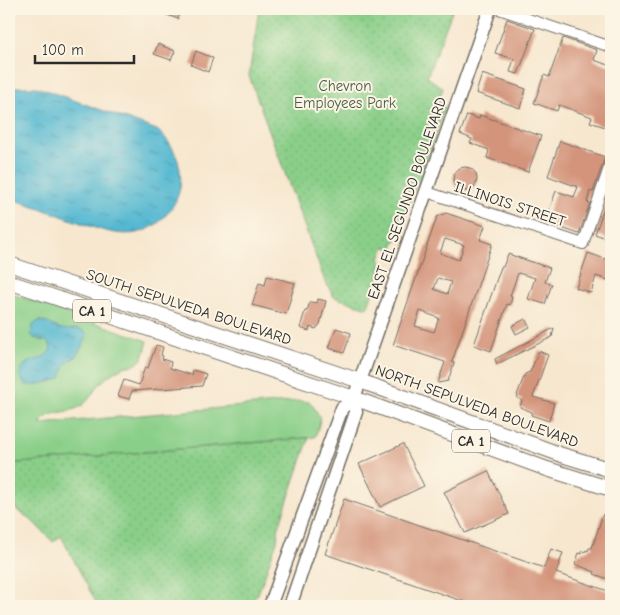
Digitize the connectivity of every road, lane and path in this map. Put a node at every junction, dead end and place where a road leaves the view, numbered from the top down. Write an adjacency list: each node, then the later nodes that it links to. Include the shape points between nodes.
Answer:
1 (490, 9): 5 (main road, EAST EL SEGUNDO BOULEVARD)
2 (499, 9): 3 (street)
3 (611, 47)
4 (611, 162): 5 (street, ILLINOIS STREET, via 583,244)
5 (427, 192): 10 (main road, EAST EL SEGUNDO BOULEVARD)
6 (9, 264): 9 (highway, SOUTH SEPULVEDA BOULEVARD / CA 1)
7 (9, 282): 8 (highway, CA 1)
8 (175, 339): 9 (highway, via 183,332 224,344); 11 (highway, CA 1)
9 (242, 342): 10 (highway, SOUTH SEPULVEDA BOULEVARD / CA 1)
10 (360, 381): 11 (main road, EAST EL SEGUNDO BOULEVARD); 12 (highway, NORTH SEPULVEDA BOULEVARD / CA 1)
11 (354, 398): 13 (highway, CA 1); 14 (main road, EAST EL SEGUNDO BOULEVARD, via 342,408); 15 (main road, EAST EL SEGUNDO BOULEVARD, via 356,412)
12 (611, 470)
13 (611, 489)
14 (270, 606)
15 (290, 606)

